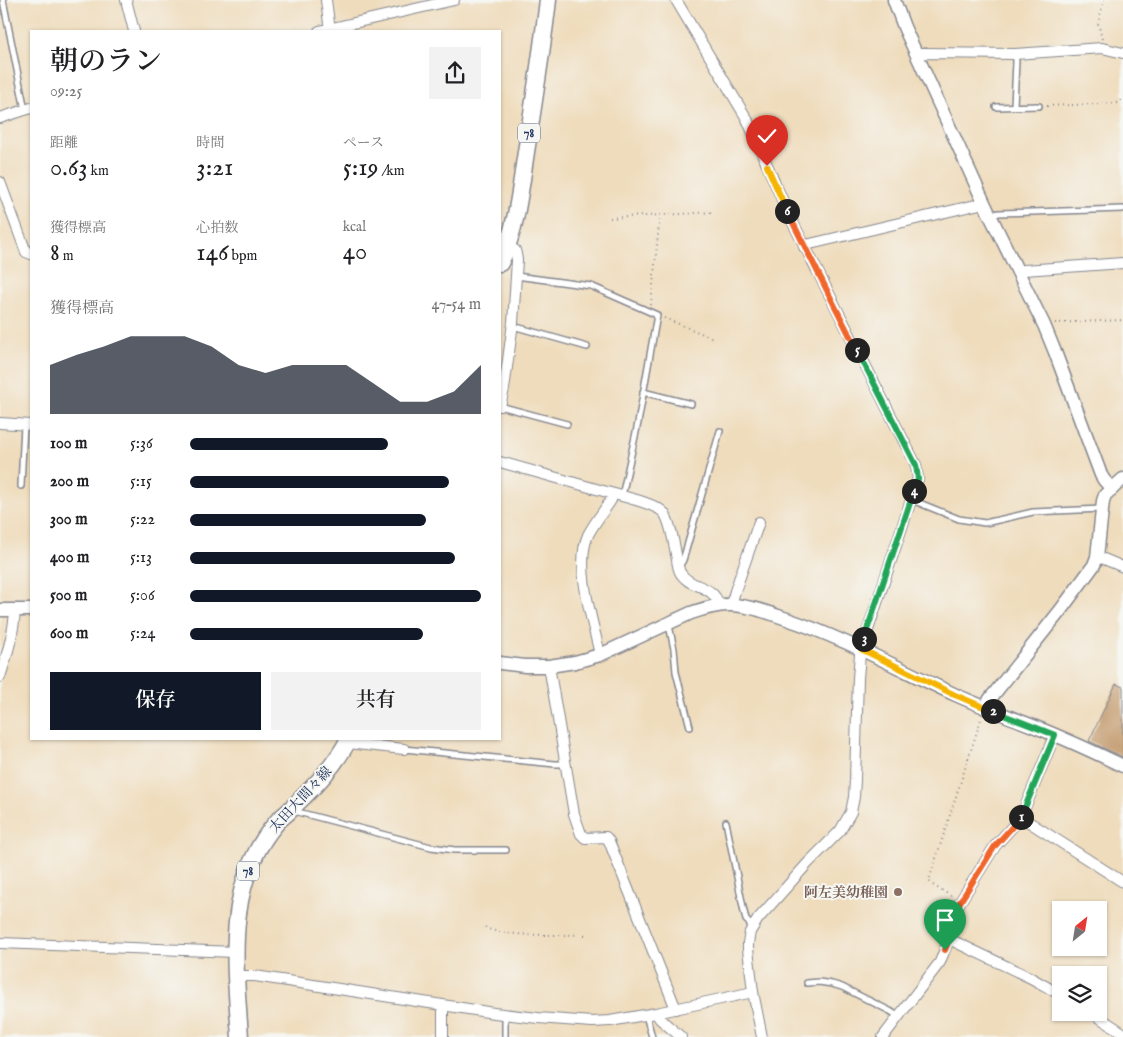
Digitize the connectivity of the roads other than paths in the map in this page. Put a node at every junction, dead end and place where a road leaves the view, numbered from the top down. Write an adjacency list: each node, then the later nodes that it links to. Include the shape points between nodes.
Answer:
1 (3, 0): 16 (lane)
2 (126, 0): 8 (street)
3 (326, 0): 9 (street)
4 (454, 0): 9 (street)
5 (548, 0): 22 (main road, 78, via 516,216)
6 (676, 0): 23 (street, via 747,119)
7 (894, 0): 11 (street)
8 (134, 30)
9 (330, 30)
10 (1123, 53): 12 (street, via 1090,48)
11 (917, 54): 12 (street); 19 (street)
12 (1015, 54): 13 (lane)
13 (1014, 106): 14 (lane); 15 (lane)
14 (1040, 106)
15 (996, 107)
16 (28, 109): 17 (street)
17 (0, 118)
18 (0, 182): 24 (street, via 26,252)
19 (984, 203): 21 (street); 23 (street)
20 (1123, 209): 21 (lane)
21 (990, 215): 27 (street)
22 (508, 246): 25 (main road, 78); 28 (street, via 515,250)
23 (804, 247): 44 (street, via 916,465 918,479)
24 (30, 254)
25 (501, 261)
26 (1123, 263): 27 (street)
27 (1017, 272): 42 (street, via 1044,325 1101,475)
28 (516, 276): 29 (street); 31 (lane, via 591,286 657,315)
29 (513, 326): 30 (lane); 32 (street)
30 (587, 347)
31 (643, 392): 33 (lane); 43 (lane)
32 (501, 402)
33 (691, 404)
34 (501, 406): 37 (lane)
35 (0, 423): 36 (street)
36 (28, 424): 41 (lane)
37 (567, 424)
38 (720, 431): 48 (lane, via 683,560)
39 (501, 462): 43 (street)
40 (1123, 479): 42 (street)
41 (21, 486)
42 (1112, 489): 45 (street, via 1105,496)
43 (618, 495): 48 (street, via 662,511 668,521); 57 (street, via 588,536 583,557 583,576)
44 (911, 499): 45 (lane, via 959,520 985,523 1033,512); 56 (street)
45 (1102, 509): 47 (street)
46 (760, 522): 51 (street, via 735,591)
47 (1097, 557): 49 (street); 61 (street, via 1092,569)
48 (678, 567): 50 (street, via 684,577 713,594)
49 (1123, 567)
50 (719, 605): 51 (street); 55 (street)
51 (734, 605): 56 (street, via 799,623)
52 (0, 610): 53 (street)
53 (16, 610): 54 (street); 60 (street)
54 (30, 610)
55 (668, 623): 57 (street); 62 (lane)
56 (861, 649): 61 (street); 73 (street, via 851,812 840,831)
57 (600, 655): 59 (street)
58 (501, 662): 59 (street)
59 (549, 666): 66 (street)
60 (0, 677)
61 (984, 712): 63 (street)
62 (690, 727)
63 (1055, 735): 67 (street); 69 (street)
64 (348, 740): 65 (street, via 356,744); 68 (main road, 太田大間々線 / 78, via 330,768)
65 (404, 749): 66 (lane)
66 (565, 764): 82 (street, via 581,834 585,838 606,837 609,841)
67 (1123, 766)
68 (291, 809): 71 (lane, via 432,847); 76 (main road, 太田大間々線 / 78, via 278,821 252,861 242,889)
69 (1021, 817): 72 (street); 74 (street, via 995,846 955,910)
70 (726, 822): 73 (lane, via 743,908)
71 (506, 850)
72 (1123, 882)
73 (752, 927): 80 (street, via 748,943)
74 (949, 939): 79 (street); 85 (street, via 940,962)
75 (0, 943): 76 (street)
76 (235, 952): 77 (main road, 太田大間々線 / 78)
77 (236, 976): 81 (street, via 255,976); 88 (main road, 太田大間々線 / 78)
78 (807, 983): 85 (lane, via 842,986)
79 (1052, 990)
80 (753, 992): 82 (street); 93 (street)
81 (443, 1005): 83 (street); 89 (street)
82 (676, 1009): 84 (street)
83 (504, 1014): 84 (street, via 592,1022); 90 (lane)
84 (651, 1014): 91 (lane); 92 (street)
85 (898, 1016): 94 (street)
86 (1105, 1021): 87 (street)
87 (1123, 1033)
88 (240, 1037)
89 (443, 1037)
90 (505, 1037)
91 (652, 1037)
92 (681, 1037)
93 (762, 1037)
94 (883, 1037)

